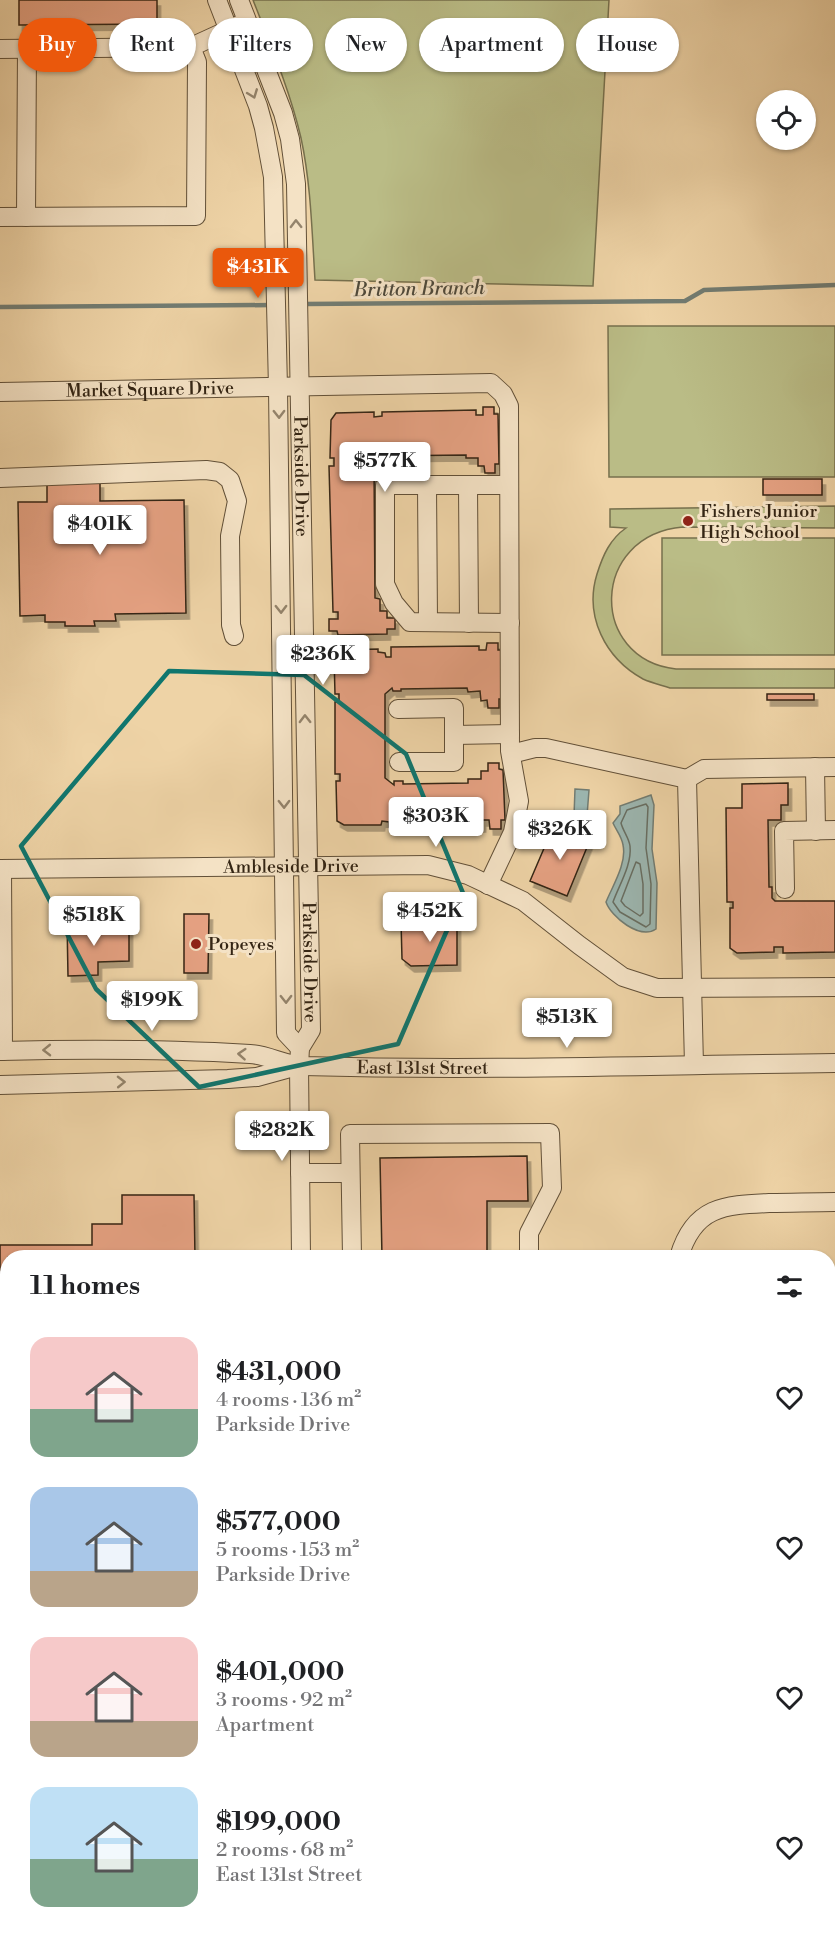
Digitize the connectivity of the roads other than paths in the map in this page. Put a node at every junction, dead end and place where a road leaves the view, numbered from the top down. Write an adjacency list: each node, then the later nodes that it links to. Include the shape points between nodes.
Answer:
1 (217, 0): 3 (street, Parkside Drive)
2 (239, 0): 4 (street, Parkside Drive)
3 (224, 18)
4 (246, 18)
5 (18, 48): 6 (street)
6 (0, 49)
7 (27, 72): 12 (street)
8 (196, 72): 12 (street, via 196,216)
9 (245, 72): 14 (street, Parkside Drive, one-way to 14, via 269,153 274,202)
10 (268, 72): 13 (street, Parkside Drive, one-way to 10, via 296,184 290,140)
11 (0, 217): 12 (street)
12 (26, 217)
13 (299, 387): 14 (street, Market Square Drive); 18 (street, Market Square Drive, via 490,383 503,394 509,406); 35 (street, Parkside Drive, one-way to 13)
14 (278, 388): 15 (street, Market Square Drive); 34 (street, Parkside Drive, one-way to 34)
15 (0, 392)
16 (0, 478): 23 (street, via 220,472 231,480 237,501 231,536)
17 (468, 484): 18 (street); 19 (street); 21 (street)
18 (509, 484): 22 (street)
19 (427, 485): 20 (street); 20 (street, via 385,485 385,584 410,622)
20 (428, 622): 21 (street)
21 (469, 622): 22 (street)
22 (510, 623): 25 (street)
23 (234, 636)
24 (398, 709): 26 (street, via 454,708)
25 (510, 734): 26 (street); 27 (street)
26 (454, 735): 28 (street, via 454,762)
27 (511, 754): 31 (street, via 546,748); 37 (street, via 519,801 513,832)
28 (399, 762)
29 (815, 767): 30 (street); 31 (street, via 704,769); 33 (street)
30 (835, 767)
31 (687, 779): 40 (street)
32 (835, 830): 33 (street)
33 (816, 831): 38 (street, via 784,831)
34 (284, 867): 35 (street, Ambleside Drive); 36 (street, Ambleside Drive); 42 (street, Parkside Drive, one-way to 42, via 286,1033)
35 (308, 867): 37 (street, Ambleside Drive, via 429,865 468,875); 42 (street, Parkside Drive, via 311,1030)
36 (1, 869): 41 (street)
37 (488, 885): 40 (street, Ambleside Drive, via 523,900 623,977 657,988)
38 (785, 889)
39 (835, 987): 40 (street, Ambleside Drive)
40 (692, 989): 44 (street)
41 (2, 1051): 42 (street, East 131st Street, one-way to 41, via 201,1051)
42 (300, 1057): 44 (street, East 131st Street, via 444,1068); 45 (street, East 131st Street, one-way to 42, via 257,1077); 46 (street, Parkside Drive)
43 (835, 1063): 44 (street, East 131st Street)
44 (694, 1065)
45 (0, 1085)
46 (300, 1173): 47 (street); 49 (street, Parkside Drive)
47 (350, 1173): 50 (street); 51 (street, via 350,1134 550,1133 552,1188 529,1233)
48 (835, 1202): 52 (street, via 730,1205 717,1209 697,1223)
49 (301, 1250)
50 (352, 1250)
51 (529, 1250)
52 (681, 1250)

